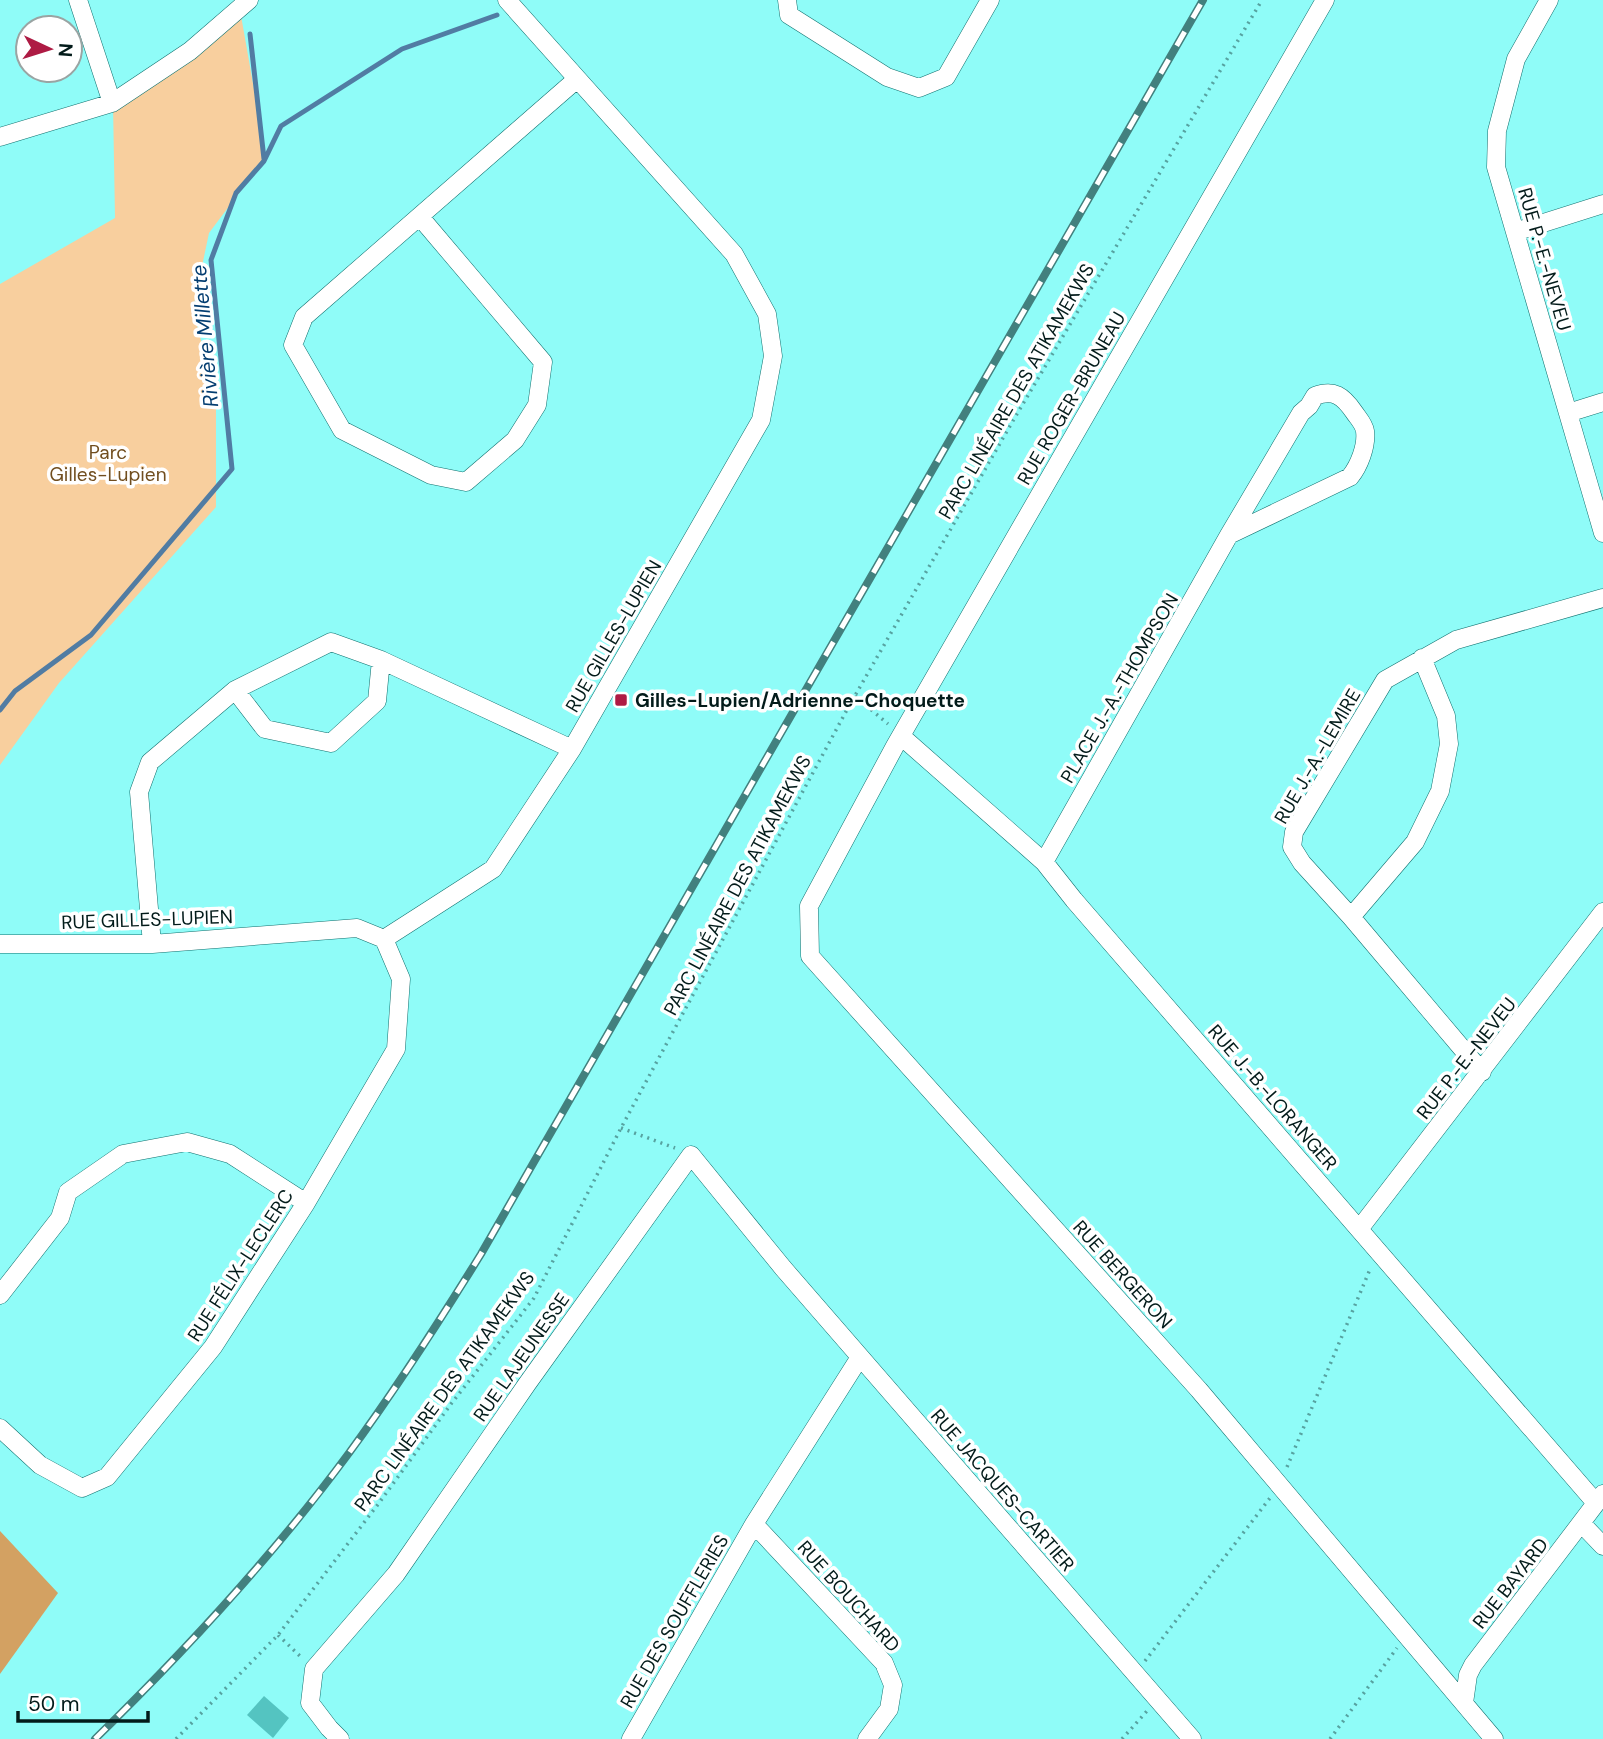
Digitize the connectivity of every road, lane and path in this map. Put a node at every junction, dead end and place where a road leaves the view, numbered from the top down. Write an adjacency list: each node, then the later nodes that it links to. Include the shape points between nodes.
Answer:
1 (78, 0): 10 (street)
2 (249, 0): 10 (street, via 190,51)
3 (506, 0): 9 (street, RUE GILLES-LUPIEN)
4 (787, 0): 5 (street, via 789,15 887,77 919,88 946,77)
5 (990, 0)
6 (1262, 0): 23 (path, PARC LINÉAIRE DES ATIKAMEKWS)
7 (1325, 0): 24 (street, RUE ROGER-BRUNEAU)
8 (1549, 0): 14 (street, RUE P.-E.-NEVEU, via 1516,59 1497,131 1496,167)
9 (577, 79): 13 (street); 25 (street, RUE GILLES-LUPIEN, via 734,254 766,314 773,356 761,420)
10 (112, 103): 11 (street)
11 (0, 136)
12 (1603, 204): 14 (street)
13 (420, 217): 13 (street, via 304,317 293,345 342,430 431,475 466,482 515,440 537,405 543,362)
14 (1514, 232): 16 (street, RUE P.-E.-NEVEU)
15 (1603, 402): 16 (street)
16 (1568, 413): 17 (street, RUE P.-E.-NEVEU)
17 (1603, 533)
18 (1229, 535): 18 (street, PLACE J.-A.-THOMPSON, via 1350,477 1356,470 1365,429 1348,402 1328,391 1315,396); 27 (street, PLACE J.-A.-THOMPSON)
19 (1603, 598): 20 (street, RUE J.-A.-LEMIRE, via 1456,640)
20 (1422, 658): 29 (street, via 1441,701 1448,735 1440,791 1415,842); 29 (street, RUE J.-A.-LEMIRE, via 1385,680 1294,832 1292,847 1302,863)
21 (381, 660): 22 (street, via 331,642); 22 (street, via 377,701 331,743 265,729); 25 (street)
22 (235, 690): 32 (street, via 150,762 139,792)
23 (855, 696): 24 (path); 34 (path, PARC LINÉAIRE DES ATIKAMEKWS)
24 (901, 736): 26 (street, RUE ROGER-BRUNEAU); 27 (street, RUE J.-B.-LORANGER)
25 (572, 749): 30 (street, RUE GILLES-LUPIEN, via 493,869)
26 (856, 819): 46 (street, RUE BERGERON, via 809,906 810,956 1199,1390)
27 (1044, 862): 37 (street, RUE J.-B.-LORANGER)
28 (1603, 912): 33 (street, RUE P.-E.-NEVEU)
29 (1351, 917): 33 (street, RUE J.-A.-LEMIRE)
30 (384, 939): 32 (street, RUE GILLES-LUPIEN, via 357,928); 36 (street, RUE FÉLIX-LECLERC, via 401,979 397,1049)
31 (0, 944): 32 (street, RUE GILLES-LUPIEN)
32 (152, 944)
33 (1482, 1072): 37 (street, RUE P.-E.-NEVEU)
34 (621, 1128): 35 (path); 45 (path, PARC LINÉAIRE DES ATIKAMEKWS, via 534,1298)
35 (691, 1155): 39 (street, RUE JACQUES-CARTIER); 47 (street, RUE LAJEUNESSE, via 396,1574)
36 (306, 1203): 38 (street, via 230,1154 187,1142 124,1154 68,1192 60,1218); 40 (street, RUE FÉLIX-LECLERC, via 213,1348 107,1477 82,1488 40,1465)
37 (1360, 1228): 41 (street, RUE J.-B.-LORANGER)
38 (0, 1295)
39 (860, 1357): 42 (street, RUE DES SOUFFLERIES); 48 (street, RUE JACQUES-CARTIER)
40 (0, 1428)
41 (1599, 1499): 43 (street, RUE BAYARD)
42 (754, 1524): 52 (street, RUE DES SOUFFLERIES); 53 (street, RUE BOUCHARD, via 884,1663 893,1685 889,1709)
43 (1582, 1524): 44 (street); 49 (street, RUE BAYARD, via 1474,1665)
44 (1603, 1546)
45 (278, 1635): 47 (path); 50 (path, PARC LINÉAIRE DES ATIKAMEKWS)
46 (1407, 1635): 49 (street, RUE BERGERON); 56 (path)
47 (314, 1670): 51 (street, via 310,1703)
48 (1157, 1700): 54 (path); 55 (street, RUE JACQUES-CARTIER)
49 (1464, 1703): 57 (street, RUE BERGERON)
50 (176, 1739)
51 (340, 1739)
52 (631, 1739)
53 (867, 1739)
54 (1122, 1739)
55 (1192, 1739)
56 (1330, 1739)
57 (1494, 1739)

